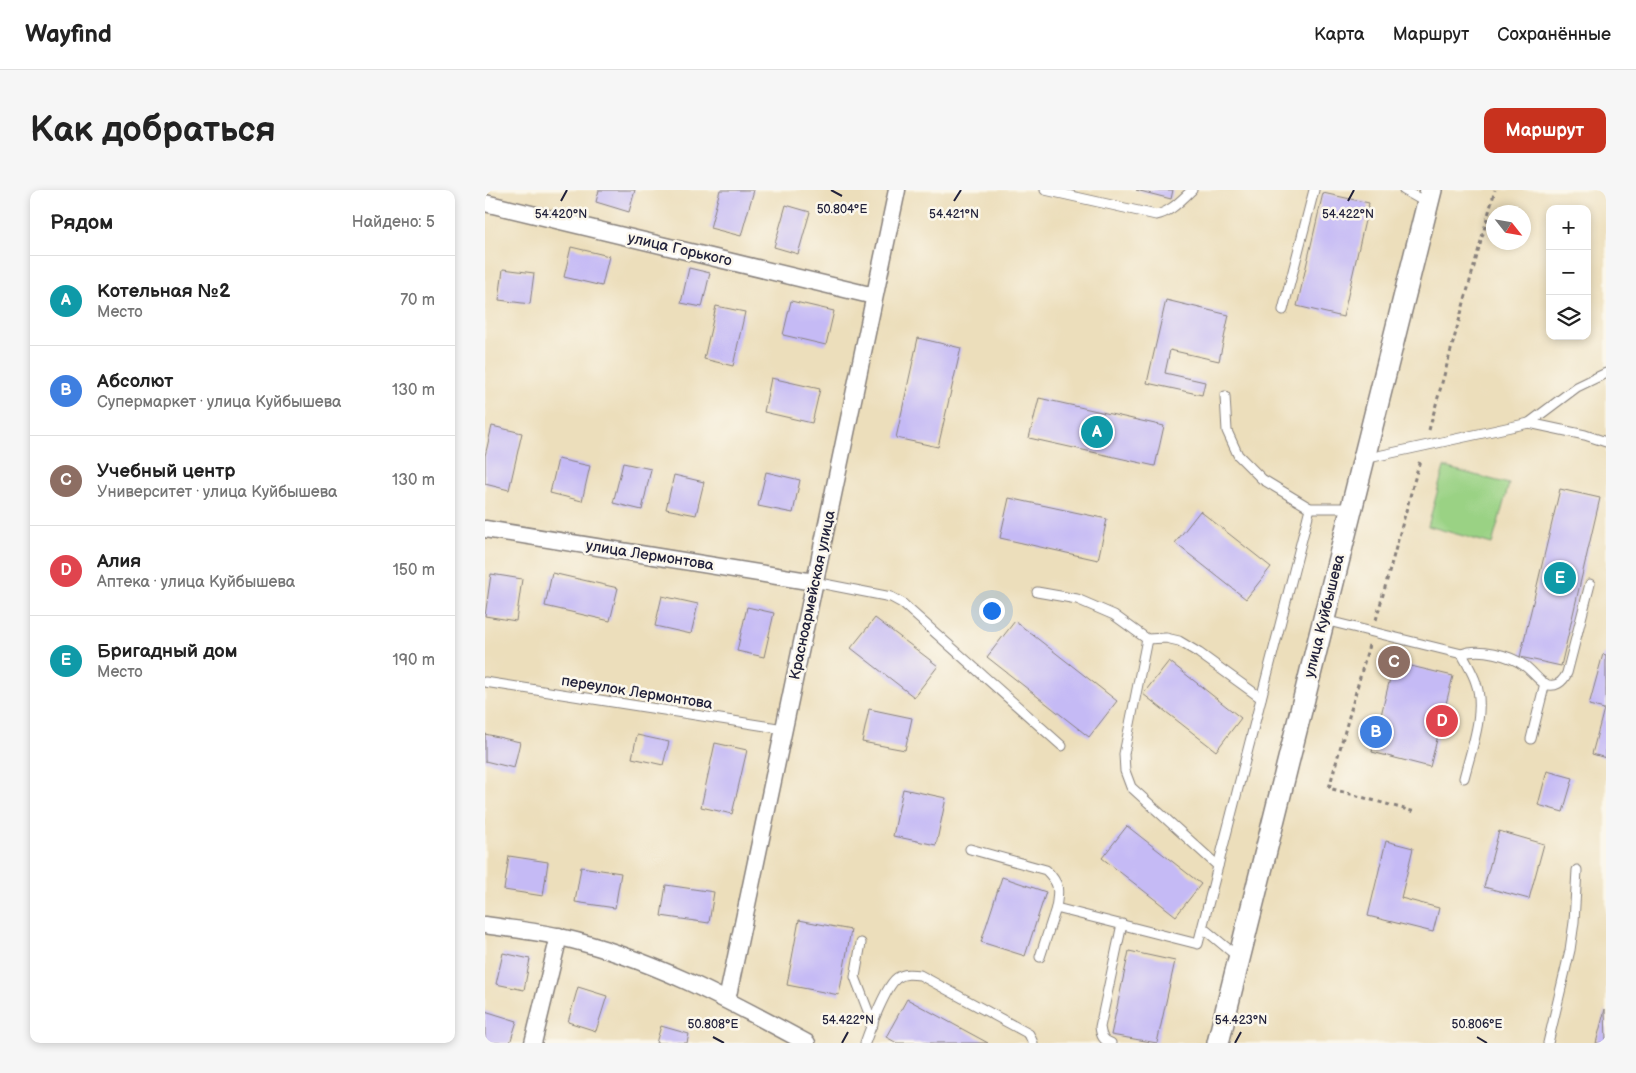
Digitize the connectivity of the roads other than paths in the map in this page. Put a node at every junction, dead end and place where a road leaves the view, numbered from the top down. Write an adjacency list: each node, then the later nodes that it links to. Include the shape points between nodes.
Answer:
1 (897, 190): 8 (street, Красноармейская улица)
2 (1045, 190): 3 (lane, via 1156,215 1173,207)
3 (1192, 190)
4 (1314, 190): 9 (lane)
5 (1404, 190): 6 (lane)
6 (1429, 197): 14 (street, улица Куйбышева)
7 (485, 203): 8 (street, улица Горького)
8 (874, 296): 18 (street, Красноармейская улица)
9 (1283, 310)
10 (1606, 373): 12 (lane, via 1577,387)
11 (1225, 396): 15 (lane, via 1227,430 1238,455 1262,479)
12 (1529, 423): 13 (lane); 14 (lane)
13 (1606, 442)
14 (1363, 459): 16 (street, улица Куйбышева)
15 (1310, 508): 16 (lane); 26 (lane)
16 (1351, 508): 21 (street, улица Куйбышева)
17 (485, 529): 18 (street, улица Лермонтова)
18 (814, 582): 27 (street, Красноармейская улица); 29 (lane, via 891,597 902,603)
19 (1590, 584): 25 (lane, via 1567,673 1560,683)
20 (1037, 592): 22 (lane, via 1077,599 1114,615)
21 (1323, 620): 23 (lane); 41 (street, улица Куйбышева)
22 (1147, 639): 26 (lane, via 1179,641); 32 (lane, via 1125,754 1125,771 1131,786)
23 (1462, 654): 25 (lane, via 1476,650 1510,658 1523,664); 30 (lane, via 1476,682 1480,702)
24 (485, 682): 27 (lane, переулок Лермонтова)
25 (1545, 683): 28 (lane)
26 (1261, 698): 32 (lane)
27 (784, 729): 42 (street, Красноармейская улица)
28 (1531, 739)
29 (1062, 746)
30 (1464, 778)
31 (971, 850): 34 (lane, via 1046,870 1055,878 1059,888)
32 (1218, 866): 37 (lane)
33 (1577, 870): 50 (lane, via 1570,950)
34 (1056, 908): 35 (lane); 40 (lane)
35 (1122, 924): 37 (lane, via 1198,944); 48 (lane, via 1100,1027 1101,1036)
36 (485, 925): 38 (street)
37 (1203, 928): 41 (lane)
38 (559, 936): 42 (street, via 621,954); 44 (street)
39 (861, 943): 43 (lane, via 855,977)
40 (1040, 957)
41 (1239, 958): 49 (street, улица Куйбышева)
42 (727, 1000): 45 (street)
43 (873, 1024): 46 (lane); 47 (lane, via 895,979 903,975 920,975 1029,1034)
44 (533, 1043)
45 (807, 1043)
46 (865, 1043)
47 (1033, 1043)
48 (1111, 1043)
49 (1218, 1043)
50 (1548, 1043)

